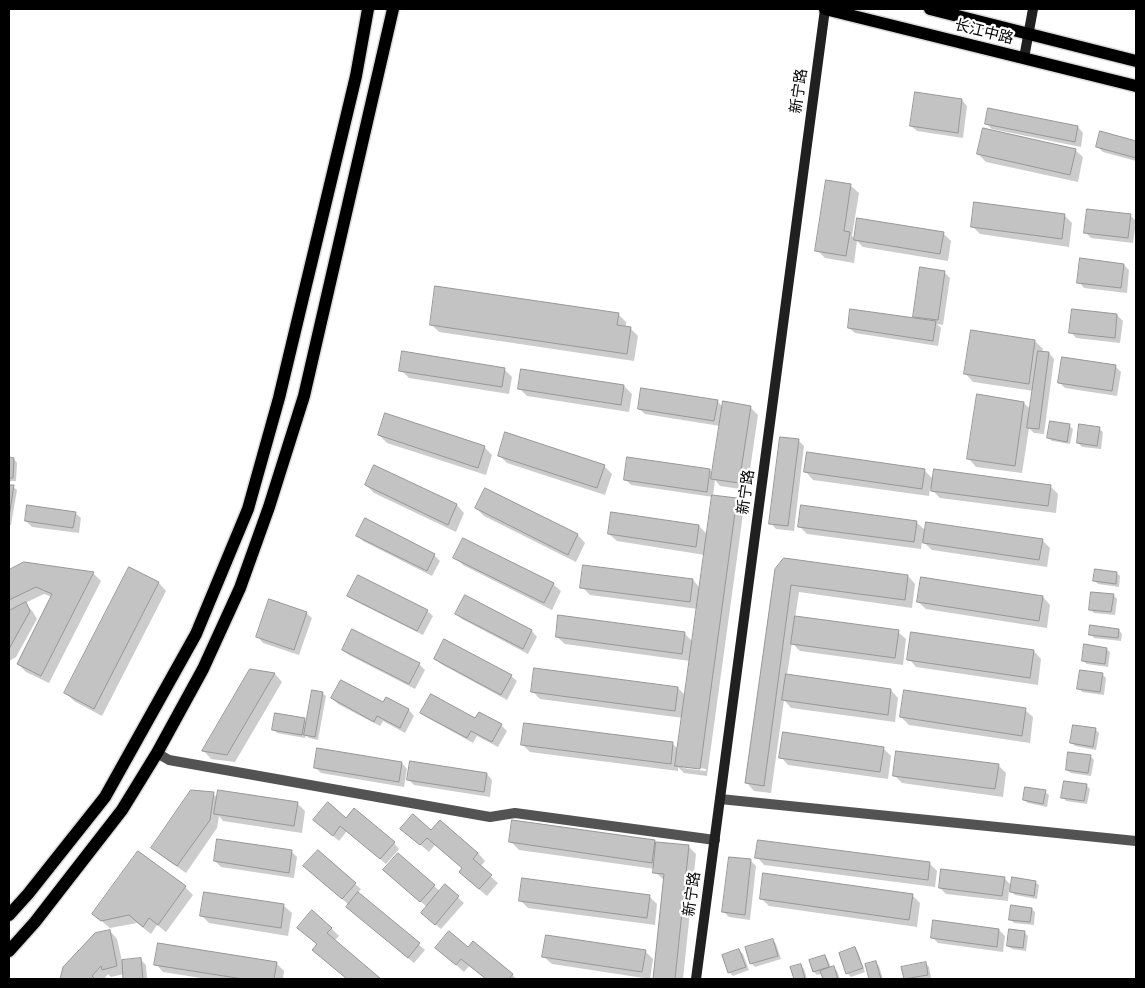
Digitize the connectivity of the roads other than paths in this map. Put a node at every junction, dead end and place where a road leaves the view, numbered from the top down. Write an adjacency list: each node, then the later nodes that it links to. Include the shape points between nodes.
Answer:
1 (399, 9): 6 (main road)
2 (825, 9): 8 (main road, 长江中路); 12 (street, 新宁路)
3 (930, 9): 7 (main road, 长江中路)
4 (1033, 9): 7 (street)
5 (367, 11): 15 (main road, via 356,76 286,369 248,510 196,634 105,797)
6 (392, 14): 11 (main road, via 304,396 269,507 240,588 203,668)
7 (1030, 34): 8 (street); 9 (main road, 长江中路)
8 (1024, 58): 10 (main road, 长江中路)
9 (1136, 61)
10 (1136, 86)
11 (157, 753): 13 (street, via 169,760 490,817 515,812); 16 (main road, via 122,810)
12 (720, 799): 13 (street, 新宁路); 14 (street)
13 (715, 840): 17 (street, 新宁路)
14 (1136, 841)
15 (9, 915)
16 (9, 951)
17 (696, 979)

